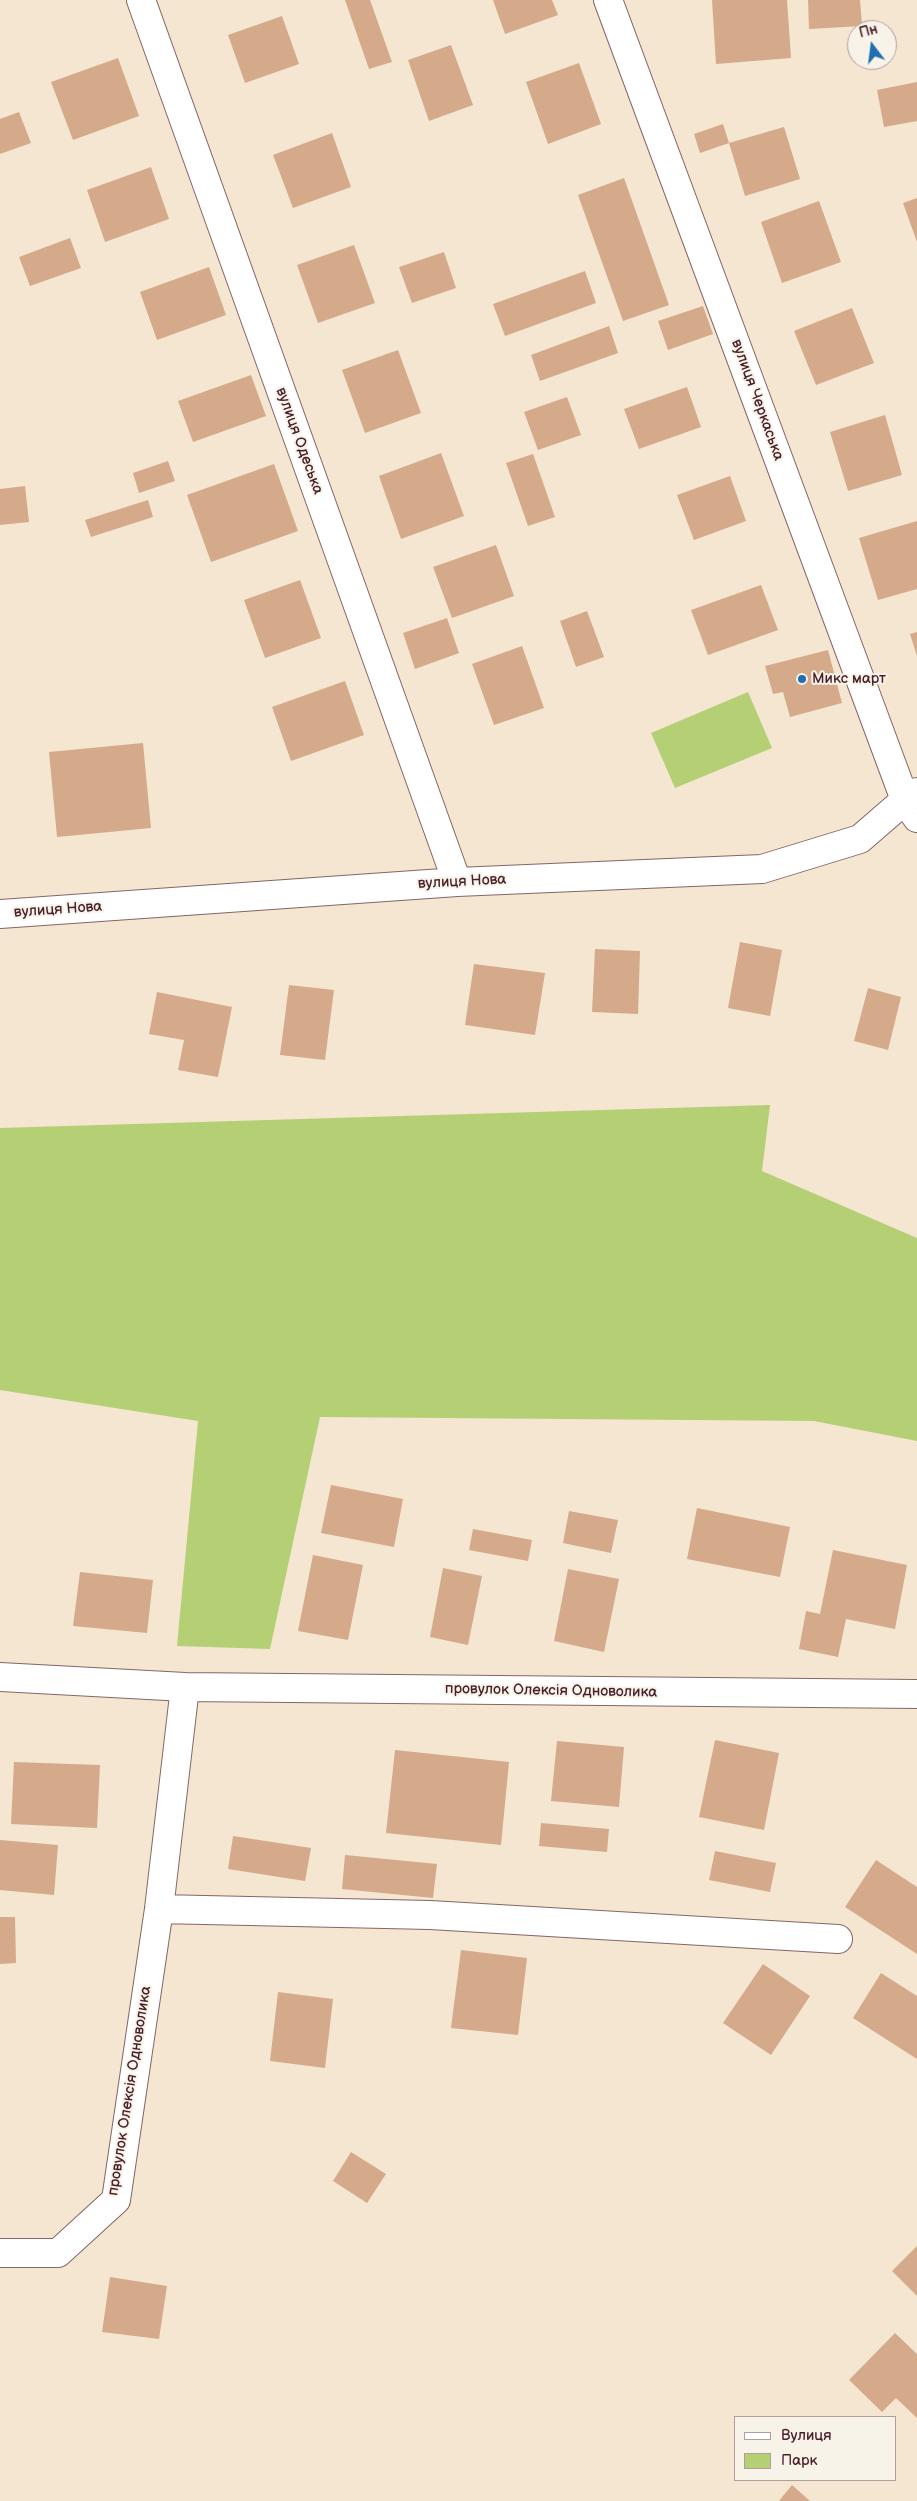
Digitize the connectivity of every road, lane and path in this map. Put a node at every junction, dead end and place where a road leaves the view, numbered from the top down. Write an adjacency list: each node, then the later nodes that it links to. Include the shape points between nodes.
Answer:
1 (141, 0): 4 (street, вулиця Одеська)
2 (608, 0): 3 (street, вулиця Черкаська)
3 (913, 803): 4 (street, вулиця Нова, via 860,839 762,869)
4 (457, 882): 5 (street, вулиця Нова)
5 (0, 914)
6 (0, 1677): 7 (street, провулок Олексія Одноволика)
7 (185, 1687): 8 (street, провулок Олексія Одноволика); 9 (street, провулок Олексія Одноволика)
8 (917, 1694)
9 (159, 1909): 10 (street, via 430,1915); 11 (street, провулок Олексія Одноволика, via 116,2200 58,2253)
10 (838, 1939)
11 (0, 2253)

